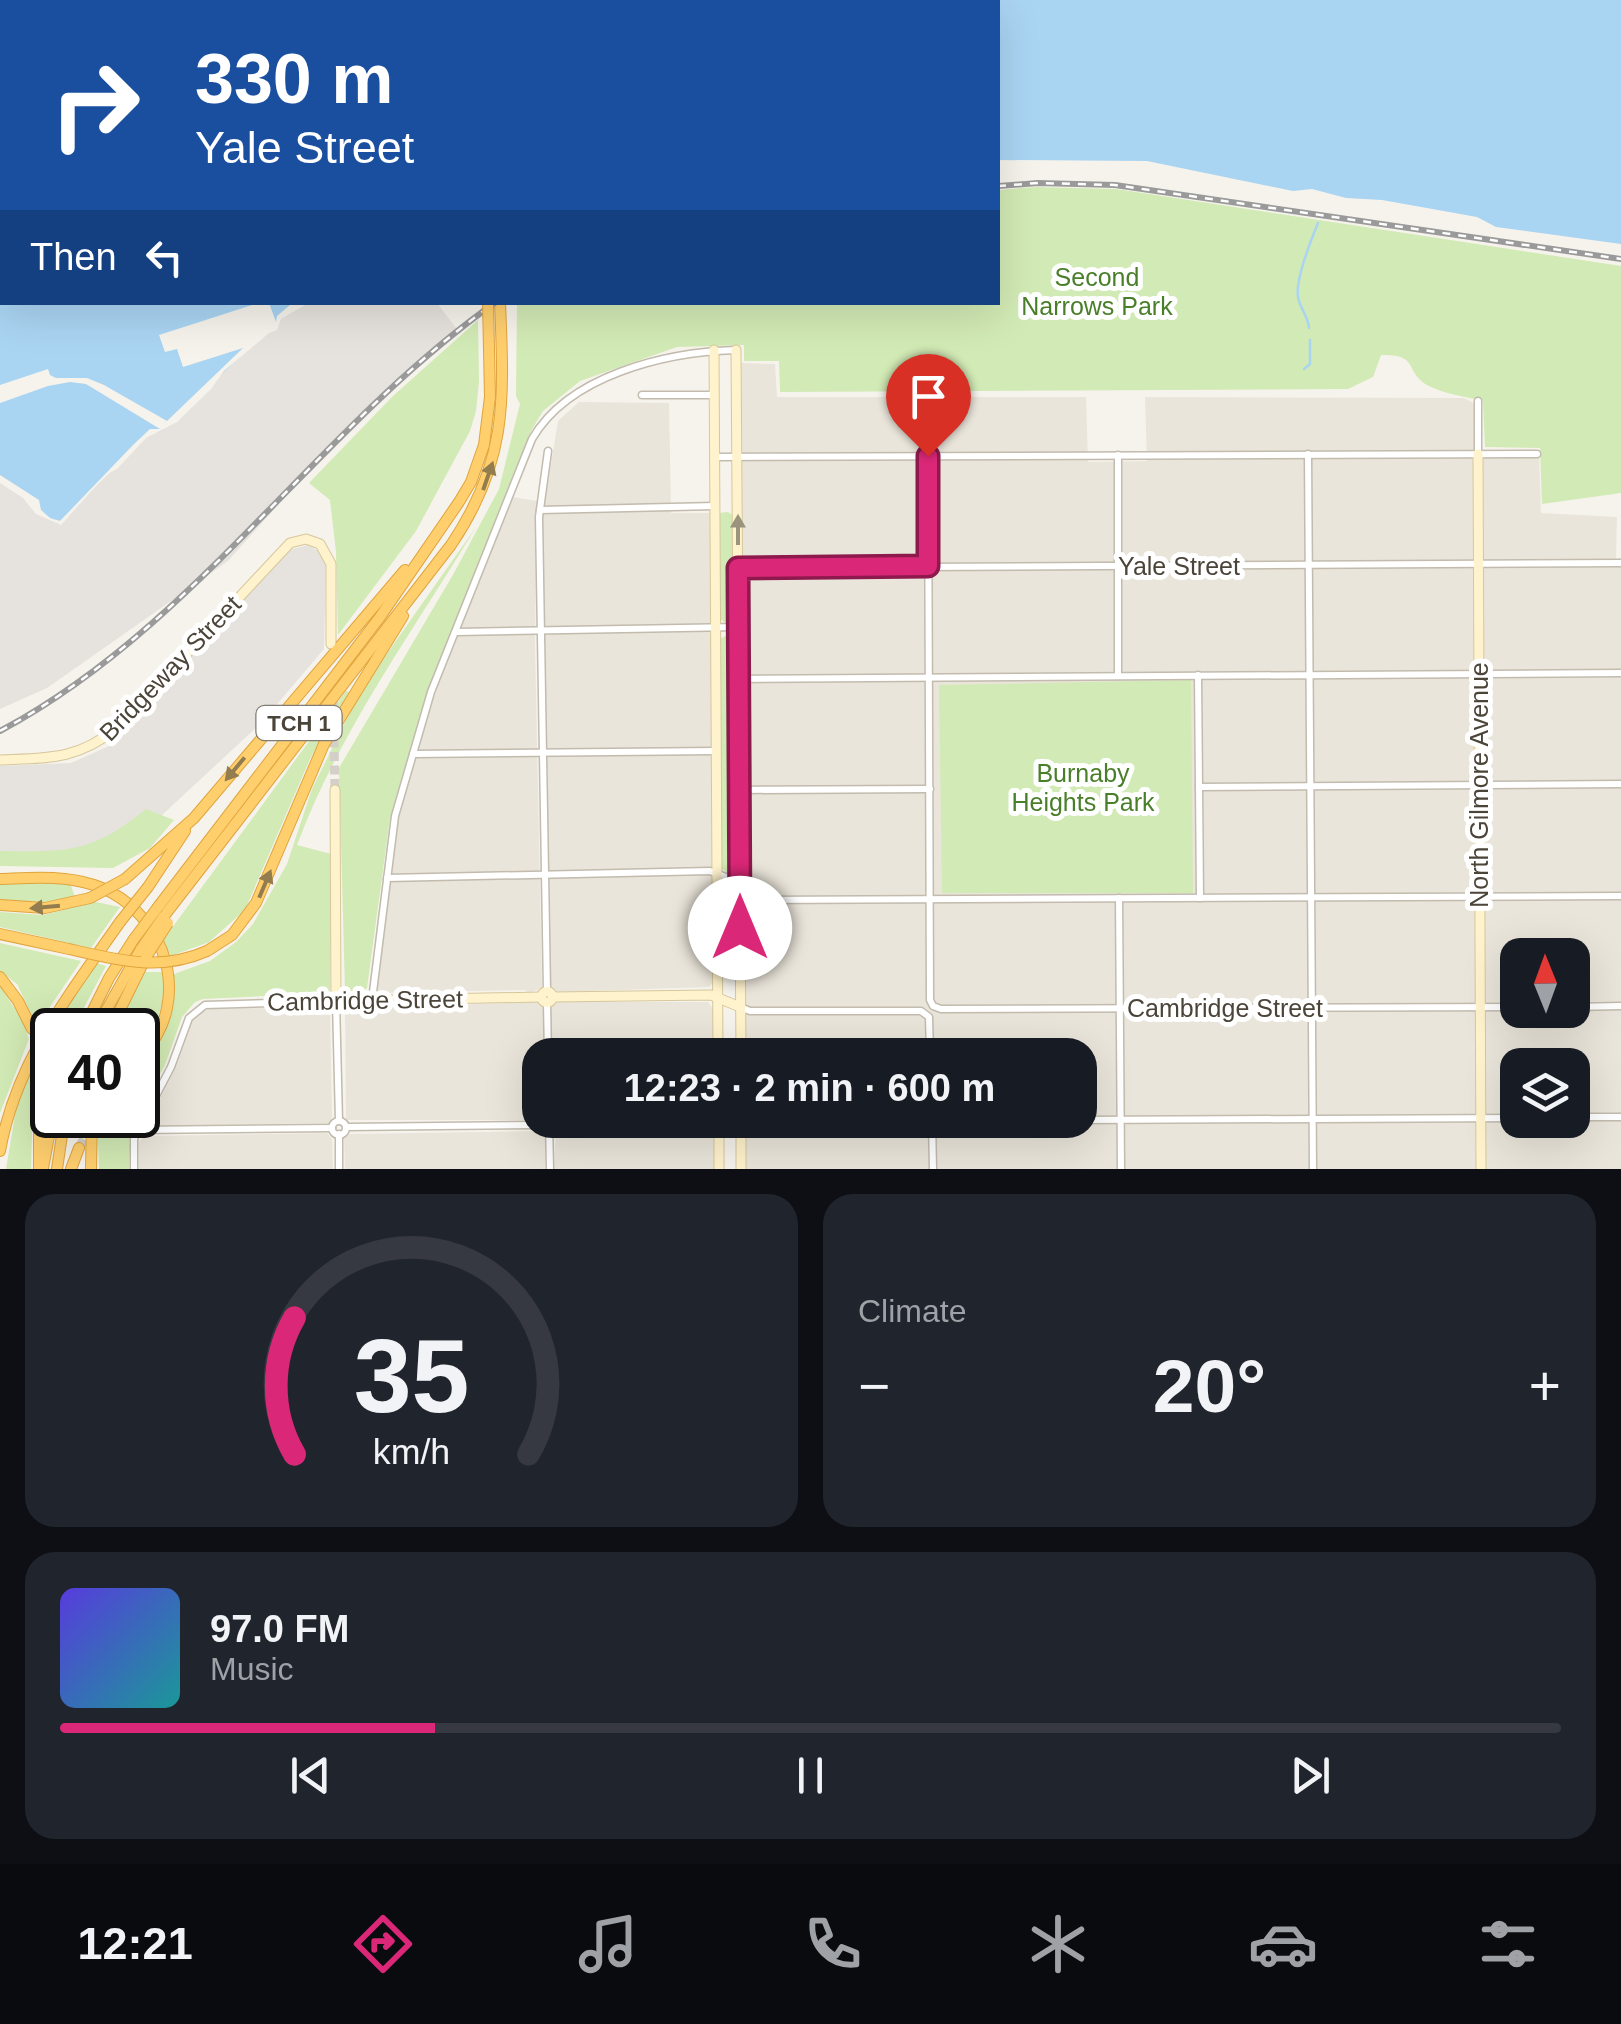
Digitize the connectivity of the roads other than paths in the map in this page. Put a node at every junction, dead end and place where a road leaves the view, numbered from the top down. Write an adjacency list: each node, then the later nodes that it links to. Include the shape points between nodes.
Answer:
1 (488, 305): 7 (highway, TCH 1, bridge)
2 (500, 305): 7 (highway, TCH 1)
3 (714, 350): 4 (street); 6 (street); 29 (street, via 605,379 547,416 523,460)
4 (736, 350): 16 (street)
5 (642, 395): 6 (street)
6 (714, 395): 15 (street)
7 (496, 398): 19 (highway, TCH 1, via 471,482); 20 (highway, TCH 1, one-way to 7, via 486,486 497,448)
8 (1478, 402): 11 (street, North Gilmore Avenue)
9 (548, 451): 18 (street)
10 (1308, 454): 11 (street); 13 (street); 23 (street)
11 (1478, 454): 12 (street); 21 (street, North Gilmore Avenue)
12 (1537, 454)
13 (1118, 455): 14 (street); 25 (street)
14 (928, 456): 16 (street); 24 (street)
15 (714, 457): 16 (street); 17 (street)
16 (737, 457): 26 (street, one-way to 16)
17 (715, 506): 18 (street); 28 (street)
18 (540, 510): 30 (street)
19 (436, 536): 50 (highway, one-way to 50); 64 (highway, TCH 1)
20 (451, 545): 64 (highway, TCH 1); 65 (highway, one-way to 20, bridge, via 156,964 187,960 232,935 256,903 324,744)
21 (1479, 564): 22 (street, Yale Street); 23 (street, Yale Street); 33 (street, North Gilmore Avenue)
22 (1621, 564)
23 (1309, 565): 25 (street, Yale Street); 35 (street)
24 (928, 566): 25 (street, Yale Street); 26 (street, Yale Street); 37 (street)
25 (1118, 566): 36 (street)
26 (738, 568): 27 (street)
27 (738, 627): 28 (street); 38 (street)
28 (716, 628): 30 (street); 39 (street)
29 (456, 632): 30 (street); 40 (street)
30 (540, 632): 41 (street)
31 (332, 644): 42 (street, Bridgeway Street, via 331,564 320,544 290,543 96,745 64,757)
32 (1621, 673): 33 (street)
33 (1480, 674): 35 (street); 45 (street, North Gilmore Avenue)
34 (1198, 675): 35 (street); 36 (street); 46 (street)
35 (1309, 675): 44 (street)
36 (1118, 676): 37 (street)
37 (928, 678): 38 (street); 47 (street)
38 (738, 679): 49 (street)
39 (716, 751): 41 (street); 52 (street)
40 (413, 754): 41 (street); 53 (street)
41 (543, 755): 51 (street)
42 (0, 760)
43 (1621, 784): 45 (street)
44 (1310, 786): 45 (street); 46 (street); 58 (street)
45 (1480, 786): 56 (street, North Gilmore Avenue)
46 (1199, 787): 60 (street)
47 (930, 789): 49 (street); 61 (street)
48 (334, 790): 70 (street)
49 (738, 790): 55 (street)
50 (194, 818): 63 (highway, one-way to 63, bridge, via 125,878 90,898 45,908); 109 (highway, bridge, via 40,1037)
51 (545, 874): 52 (street); 53 (street); 68 (street)
52 (717, 874): 55 (street); 69 (street)
53 (386, 878): 71 (street)
54 (0, 879): 83 (highway, via 61,878 96,886 126,903 152,929 168,967 168,1006)
55 (739, 882): 62 (street)
56 (1480, 896): 57 (street); 58 (street); 75 (street, North Gilmore Avenue)
57 (1621, 896)
58 (1311, 897): 60 (street); 74 (street)
59 (1119, 898): 60 (street); 61 (street); 81 (street)
60 (1200, 898)
61 (931, 899): 62 (street); 81 (street, Cambridge Street, via 933,1006)
62 (739, 900): 73 (street)
63 (0, 906)
64 (164, 915): 66 (highway, TCH 1, bridge)
65 (0, 934)
66 (140, 948): 78 (highway, TCH 1, via 109,978); 79 (highway, TCH 1); 80 (highway)
67 (0, 977): 82 (highway)
68 (547, 997): 69 (street, Cambridge Street); 71 (street, Cambridge Street); 84 (street)
69 (718, 999): 73 (street, Cambridge Street); 85 (street)
70 (336, 1000): 71 (street, Cambridge Street); 88 (street, Cambridge Street, via 209,1004 192,1012); 97 (street)
71 (372, 1000)
72 (1621, 1006): 77 (street)
73 (740, 1007): 86 (street); 87 (street, Cambridge Street, via 902,1010 926,1014)
74 (1312, 1007): 75 (street, Cambridge Street); 81 (street, Cambridge Street); 93 (street)
75 (1480, 1007): 76 (street, Cambridge Street); 91 (street, North Gilmore Avenue)
76 (1500, 1007)
77 (1590, 1007)
78 (93, 1008)
79 (107, 1008)
80 (118, 1008)
81 (1120, 1008): 95 (street)
82 (30, 1024)
83 (160, 1028)
84 (548, 1038)
85 (718, 1038)
86 (740, 1038)
87 (930, 1038)
88 (160, 1088)
89 (1590, 1117): 90 (street)
90 (1621, 1117)
91 (1480, 1118): 92 (street); 93 (street); 122 (street, North Gilmore Avenue)
92 (1500, 1118)
93 (1312, 1119): 95 (street); 121 (street)
94 (1097, 1120): 95 (street)
95 (1122, 1120): 120 (street)
96 (522, 1123): 97 (street)
97 (339, 1128): 98 (street); 115 (street)
98 (160, 1130)
99 (40, 1138): 110 (highway)
100 (48, 1138): 110 (highway)
101 (62, 1138): 111 (highway)
102 (92, 1138): 113 (highway)
103 (134, 1138): 114 (street)
104 (549, 1138): 116 (street)
105 (719, 1138): 117 (street)
106 (741, 1138): 118 (street)
107 (932, 1138): 119 (street)
108 (79, 1148): 112 (highway)
109 (0, 1152)
110 (41, 1169)
111 (57, 1169)
112 (72, 1169)
113 (91, 1169)
114 (134, 1169)
115 (339, 1169)
116 (550, 1169)
117 (720, 1169)
118 (741, 1169)
119 (933, 1169)
120 (1121, 1169)
121 (1313, 1169)
122 (1481, 1169)

